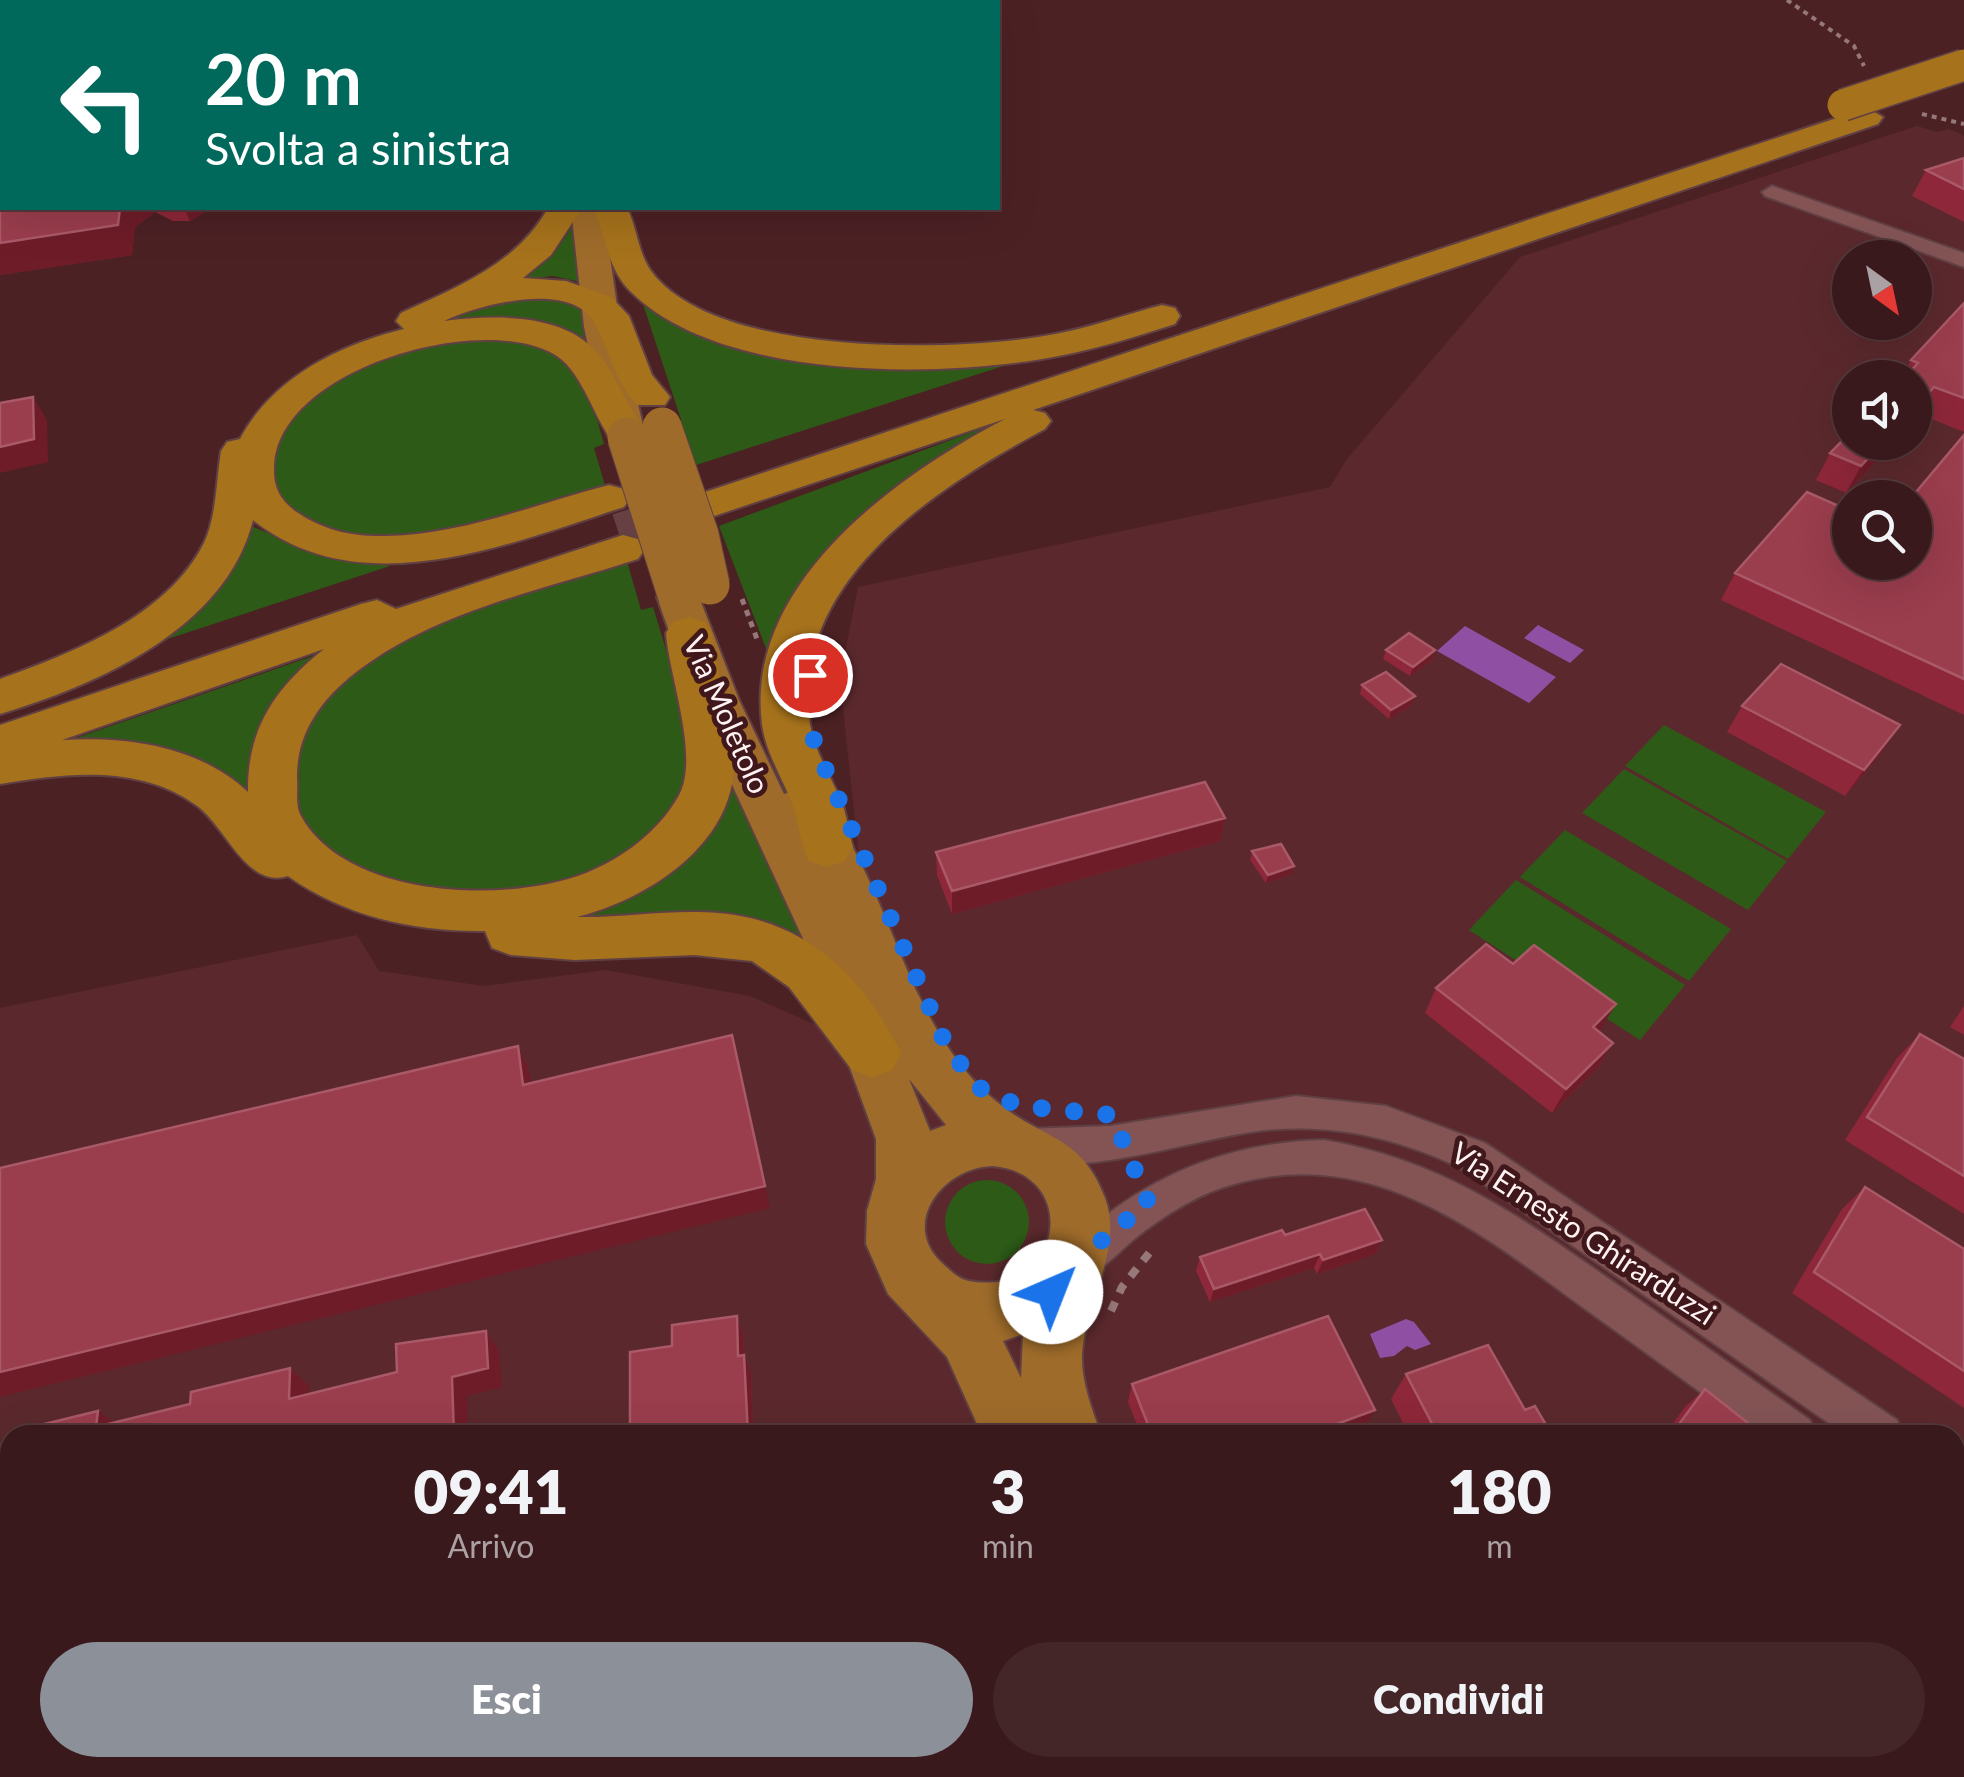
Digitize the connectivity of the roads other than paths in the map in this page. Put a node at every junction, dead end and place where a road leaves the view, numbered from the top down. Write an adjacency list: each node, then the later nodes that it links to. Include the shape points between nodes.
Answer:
1 (1964, 66): 3 (highway, bridge)
2 (1964, 84): 3 (highway)
3 (1855, 111): 10 (highway); 11 (highway)
4 (1772, 192): 9 (street)
5 (564, 210): 13 (highway, via 522,262)
6 (587, 210): 12 (main road)
7 (606, 210): 14 (main road, Via Moletolo)
8 (607, 210): 11 (highway, via 628,264 662,299 737,334 836,353 927,357 1042,348)
9 (1964, 260)
10 (1437, 261): 15 (highway); 23 (highway, via 1363,299 1082,398 970,456 897,507 842,560 807,613 789,671 786,725)
11 (1309, 280): 15 (highway)
12 (598, 305): 13 (highway, via 558,292 516,289); 14 (highway, via 611,316 634,378)
13 (442, 307): 19 (highway, via 321,370 266,408 243,445 226,542 170,608 104,654)
14 (641, 423): 17 (highway, via 610,414 591,368 569,347 519,329 456,328 388,345 309,387 269,422 254,464 258,497 283,524 366,549); 18 (main road, Via Moletolo, bridge)
15 (801, 461): 16 (highway)
16 (706, 493)
17 (616, 523): 18 (highway, via 406,623 337,663 296,707 275,743 267,800 283,839 312,868 333,882 400,902 506,912 574,902 646,867 677,839 707,789 711,756 692,680); 20 (highway); 21 (highway)
18 (704, 601): 23 (main road, Via Moletolo, via 800,811); 24 (main road, Via Moletolo, via 738,748 859,1002)
19 (0, 697)
20 (0, 714)
21 (0, 743)
22 (0, 766): 24 (highway, via 92,757 172,770 224,799 300,882 365,912 532,935 707,934 758,941 808,970)
23 (827, 846): 25 (main road, Via Moletolo, via 930,1067 975,1120)
24 (872, 1053): 26 (main road, Via Moletolo, via 906,1134 908,1169)
25 (1016, 1144): 26 (main road, via 987,1141 945,1151 921,1168); 27 (main road, Via Moletolo, via 1054,1166 1078,1200 1082,1242); 32 (street, Via Ernesto Ghirarduzzi, via 1122,1141 1258,1114 1398,1124 1472,1155)
26 (899, 1204): 28 (main road, Via Moletolo, via 896,1233 903,1261)
27 (1071, 1270): 28 (main road, via 1038,1301 1008,1312 976,1313); 30 (main road, Via Moletolo, via 1051,1356); 31 (street, Via Ernesto Ghirarduzzi, via 1149,1204 1232,1166 1298,1155 1369,1161 1441,1188 1487,1216)
28 (932, 1296): 29 (main road, Via Moletolo, via 969,1336)
29 (1010, 1425)
30 (1067, 1425)
31 (1780, 1425)
32 (1867, 1425)

